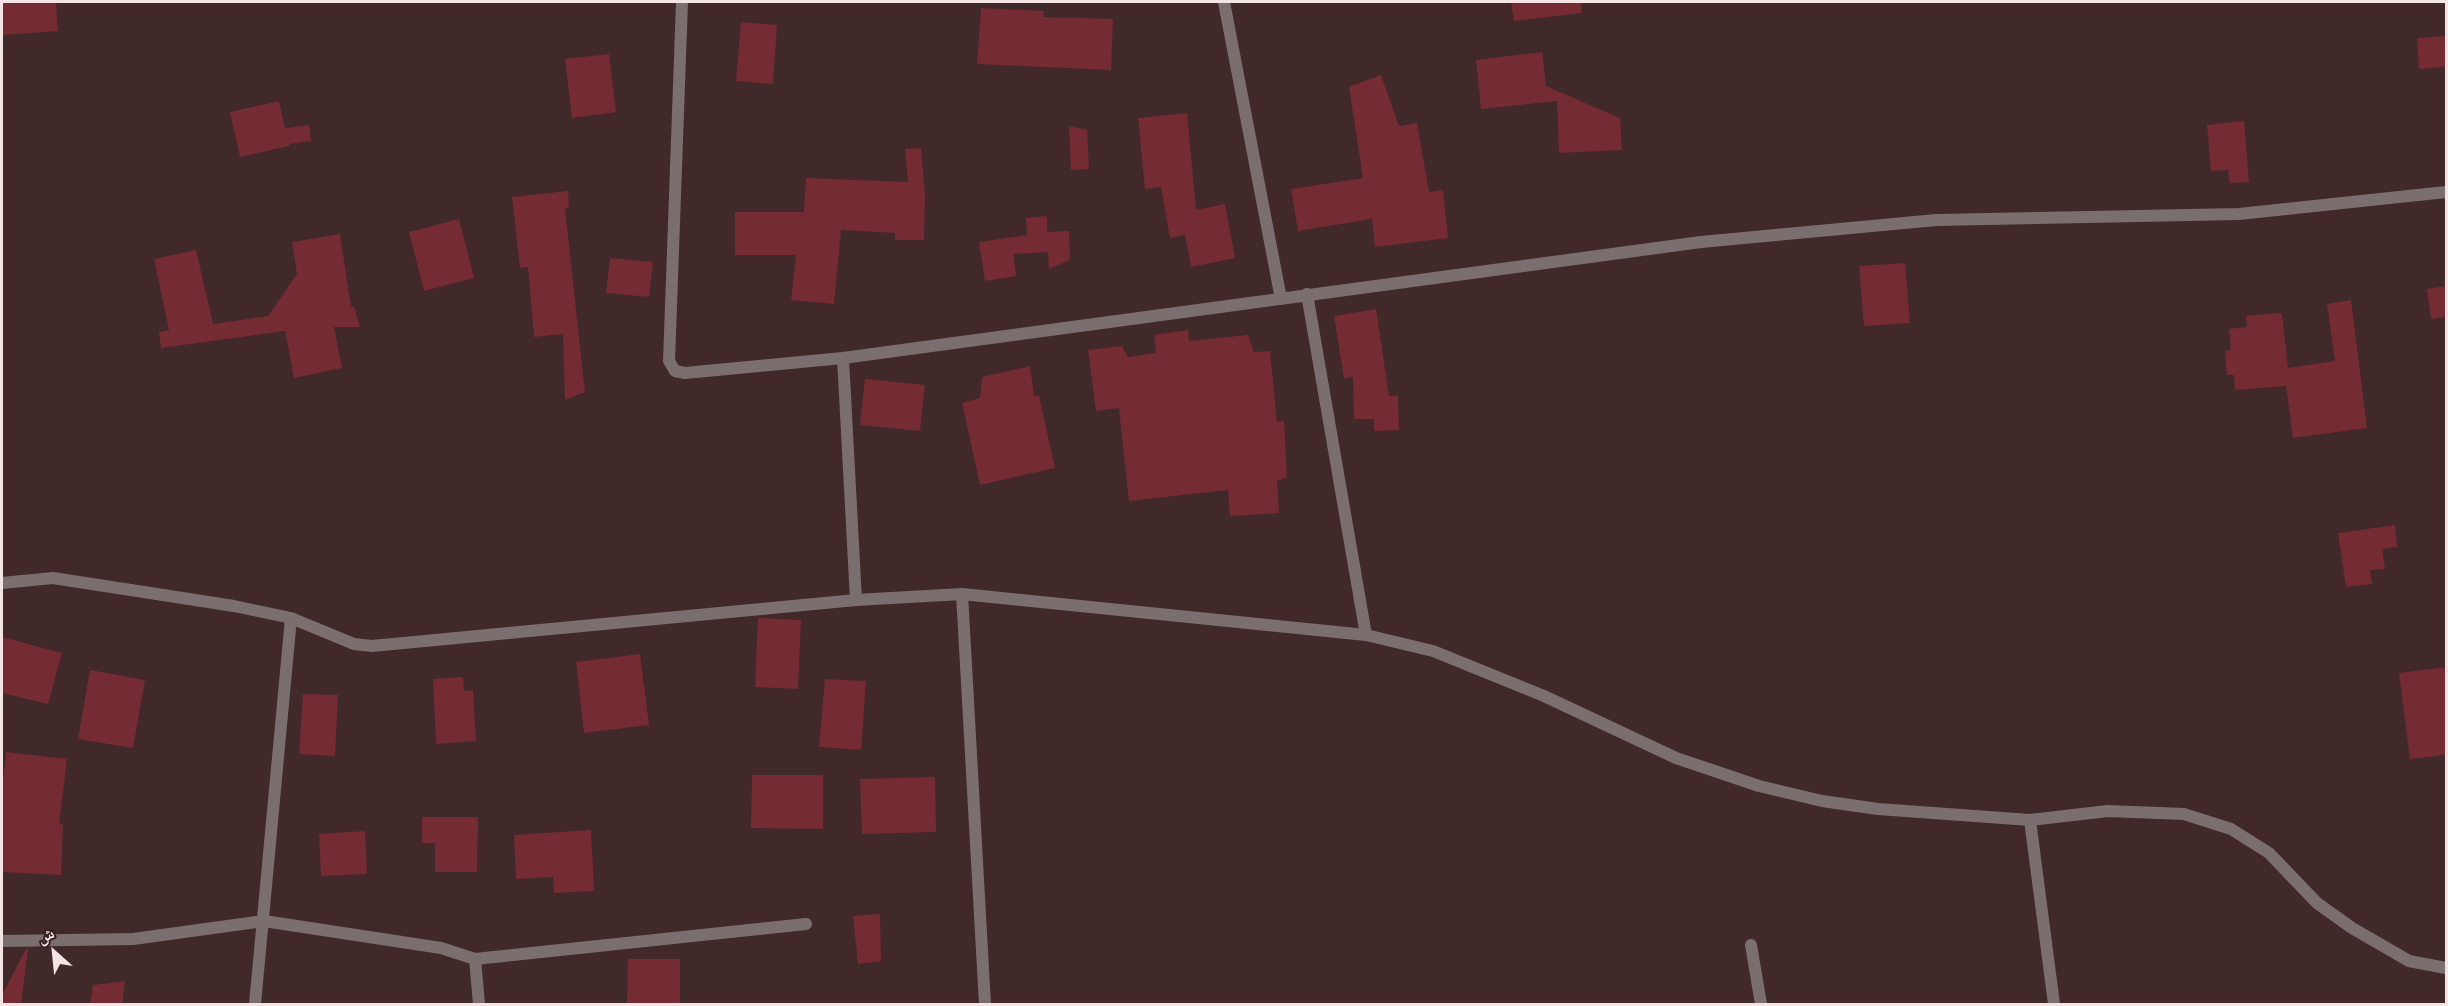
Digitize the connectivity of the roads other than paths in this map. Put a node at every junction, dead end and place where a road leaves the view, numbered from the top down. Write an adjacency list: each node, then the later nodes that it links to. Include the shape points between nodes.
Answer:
1 (682, 2): 6 (street, via 669,361 675,371 685,373)
2 (1224, 2): 5 (street)
3 (2446, 192): 4 (street, via 2239,214 1924,221 1701,242)
4 (1307, 294): 5 (street); 11 (street)
5 (1281, 299): 6 (street)
6 (843, 358): 9 (street)
7 (2, 583): 10 (street, via 53,578)
8 (962, 594): 9 (street); 11 (street); 21 (street)
9 (856, 600): 10 (street, via 372,646 354,644)
10 (291, 618): 13 (street)
11 (1366, 635): 12 (street, via 1433,651 1544,696 1676,758 1759,786 1822,801)
12 (2030, 820): 18 (street, via 2108,811 2184,814 2231,829 2269,853 2317,903 2352,928 2409,961); 23 (street)
13 (264, 921): 15 (street, via 133,939); 17 (street, via 441,948); 19 (street)
14 (806, 924): 17 (street)
15 (2, 941)
16 (1751, 945): 22 (street)
17 (475, 959): 20 (street)
18 (2446, 968)
19 (255, 1005)
20 (478, 1005)
21 (985, 1005)
22 (1761, 1005)
23 (2054, 1005)

